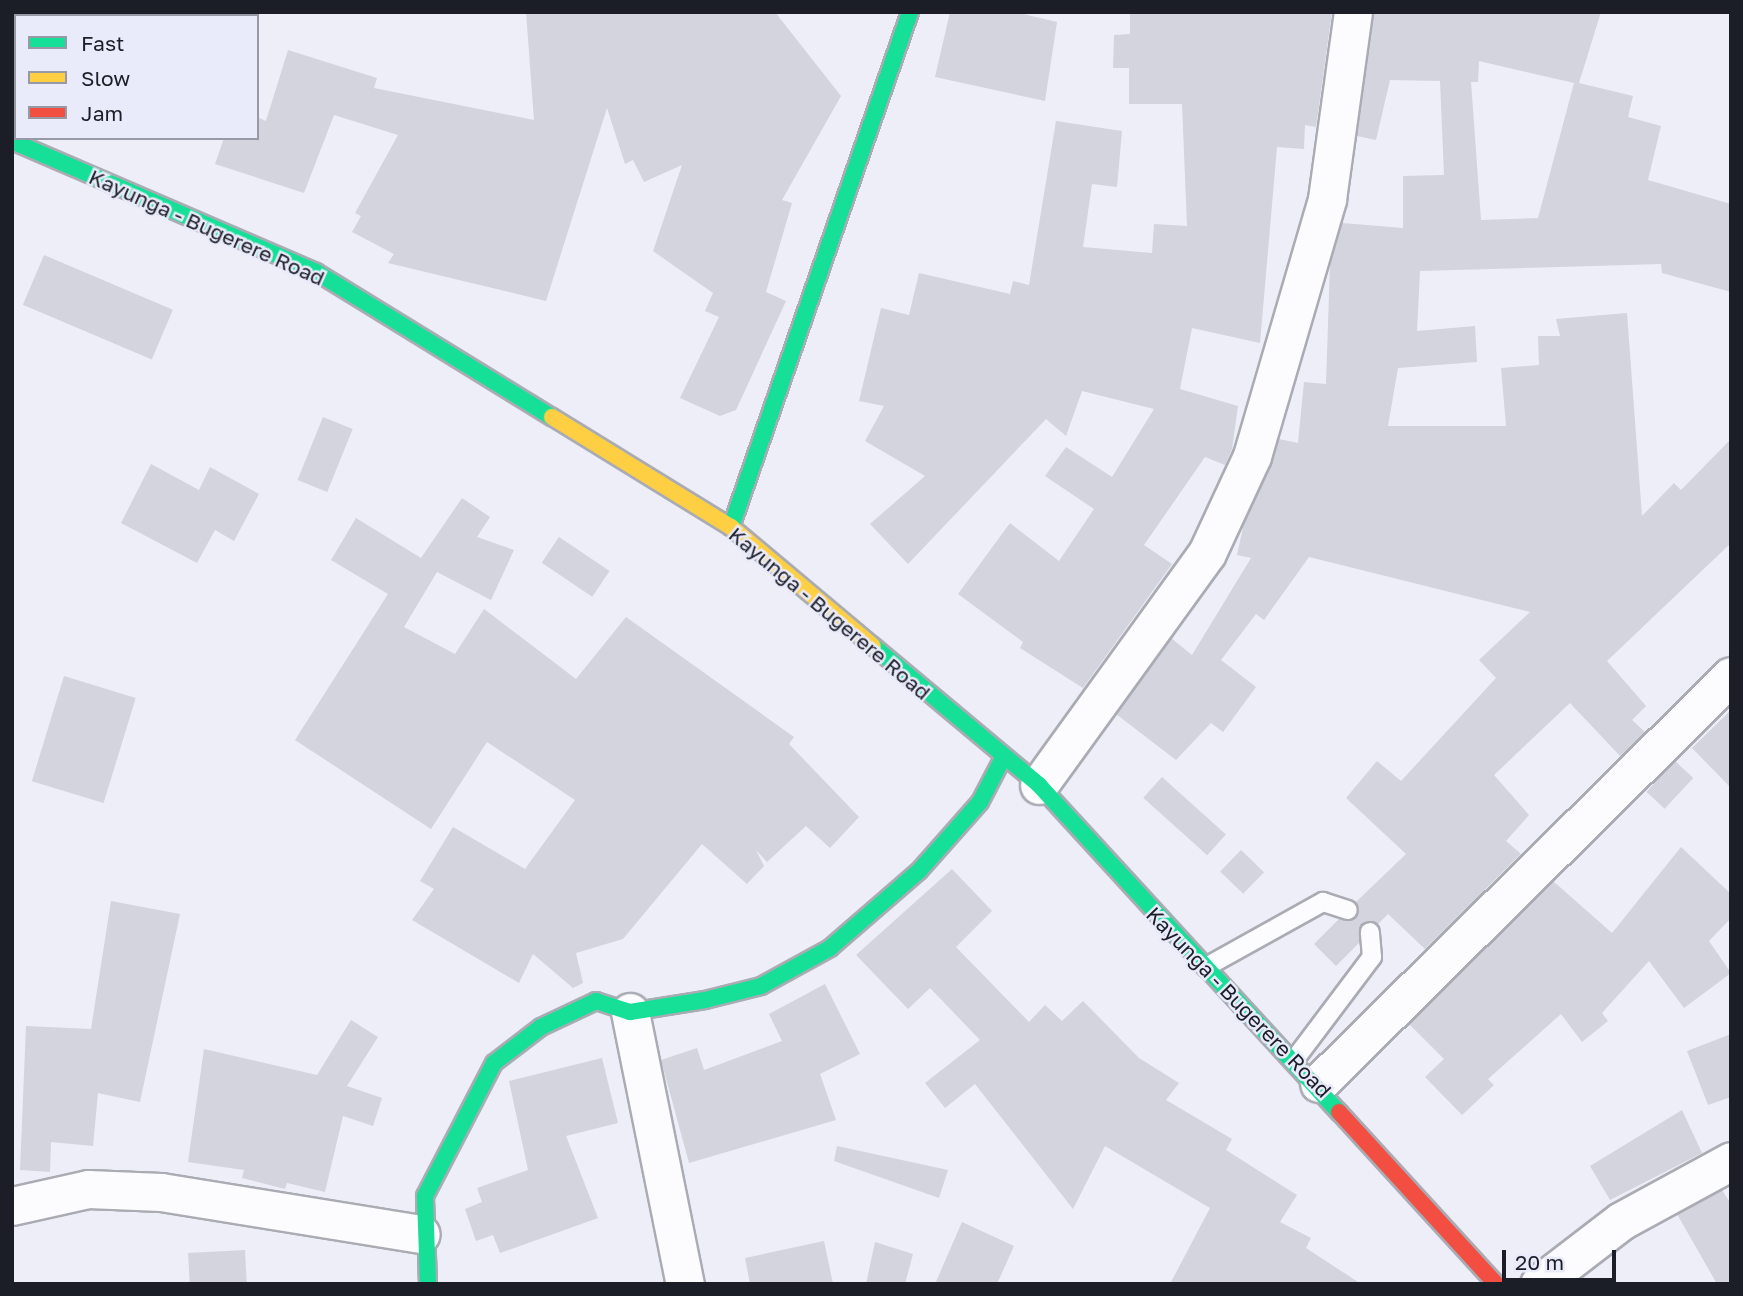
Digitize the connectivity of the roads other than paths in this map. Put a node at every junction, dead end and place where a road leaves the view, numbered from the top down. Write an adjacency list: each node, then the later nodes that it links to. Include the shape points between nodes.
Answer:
1 (910, 12): 4 (main road)
2 (1353, 12): 7 (street, via 1327,199 1252,456 1207,553)
3 (14, 140): 4 (main road, Kayunga - Bugerere Road, via 316,272)
4 (731, 527): 6 (main road, Kayunga - Bugerere Road)
5 (1731, 676): 12 (street)
6 (1002, 760): 7 (main road, Kayunga - Bugerere Road); 11 (main road, via 979,802 919,871 831,948 761,986)
7 (1039, 785): 10 (main road, Kayunga - Bugerere Road)
8 (1348, 910): 10 (lane, via 1323,902)
9 (1370, 932): 12 (lane, via 1372,957)
10 (1206, 967): 12 (main road, Kayunga - Bugerere Road)
11 (630, 1012): 15 (main road, via 596,1001 541,1027 494,1063 425,1196); 17 (street)
12 (1307, 1071): 18 (main road, Kayunga - Bugerere Road)
13 (1731, 1161): 19 (street, via 1621,1221)
14 (12, 1206): 15 (street, via 88,1189 161,1192)
15 (421, 1234): 16 (main road)
16 (428, 1284)
17 (685, 1284)
18 (1496, 1284)
19 (1539, 1284)

